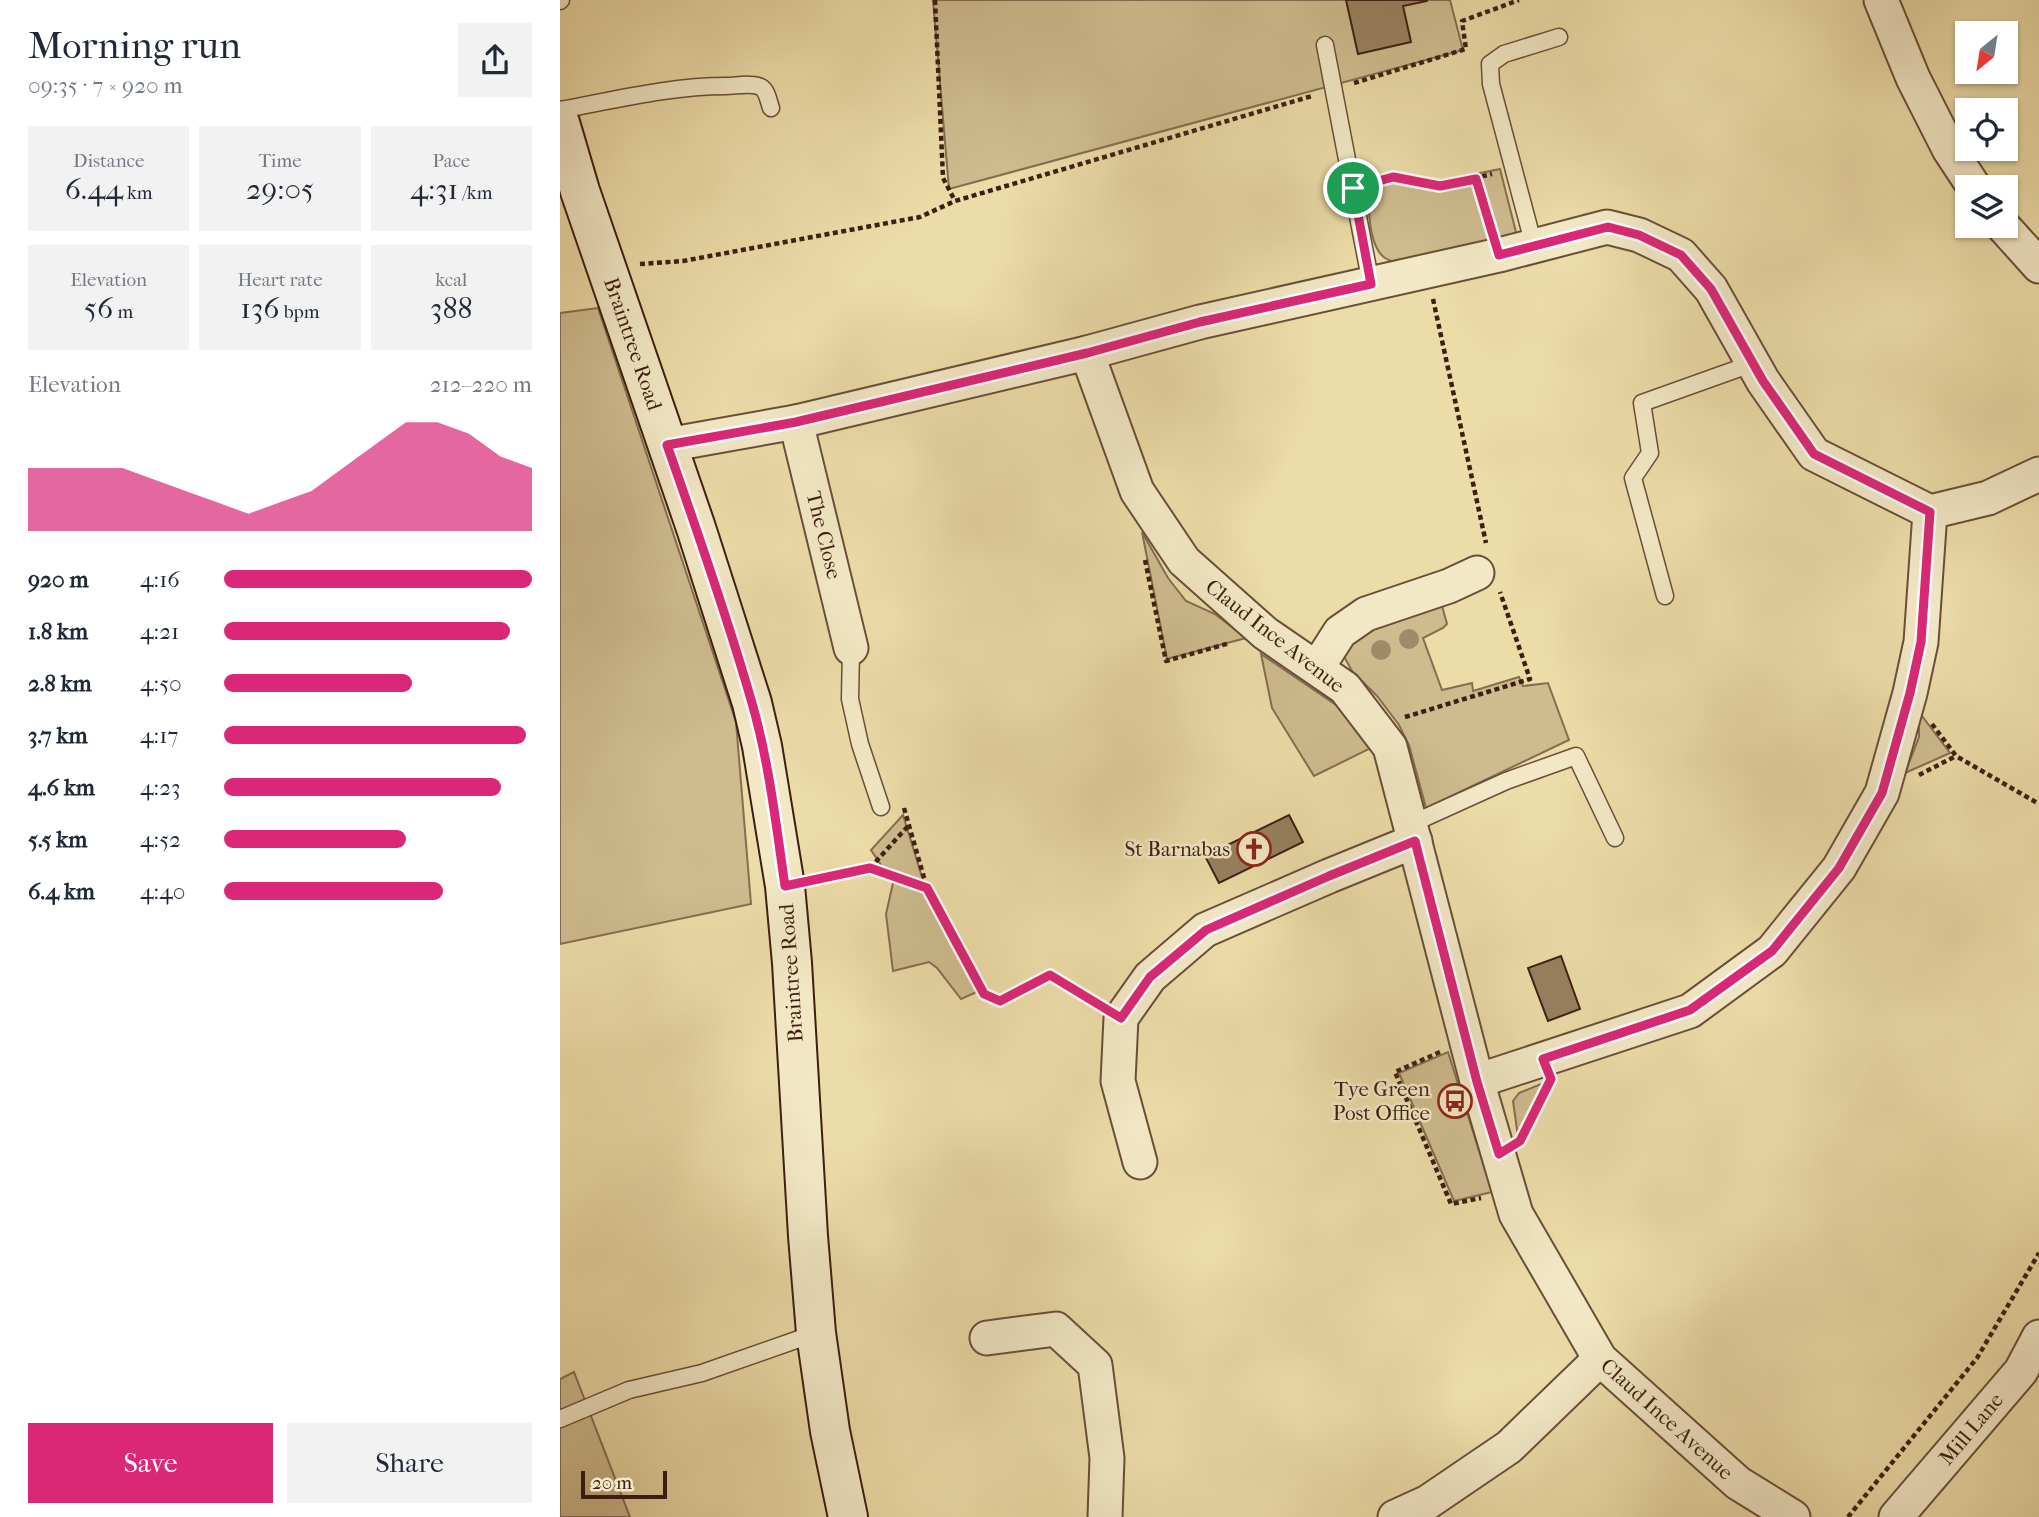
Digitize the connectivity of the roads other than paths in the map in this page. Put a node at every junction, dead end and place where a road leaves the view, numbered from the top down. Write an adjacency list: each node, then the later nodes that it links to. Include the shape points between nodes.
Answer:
1 (1881, 0): 7 (street, via 1913,78)
2 (1559, 37): 9 (lane, via 1504,54 1490,64 1491,84)
3 (1325, 45): 11 (lane)
4 (771, 108): 5 (lane, via 765,90 739,85 651,92)
5 (560, 110)
6 (560, 123): 15 (main road, Braintree Road)
7 (1966, 175)
8 (2014, 238): 10 (street)
9 (1534, 246): 11 (street); 13 (street, via 1608,227 1639,235 1681,255 1711,289)
10 (2039, 267)
11 (1371, 284): 12 (street)
12 (1087, 353): 14 (street); 21 (street, Claud Ince Avenue, via 1137,491 1184,562 1265,633)
13 (1754, 363): 17 (street, via 1814,454); 19 (lane, via 1642,403 1650,453 1633,478)
14 (796, 422): 15 (street); 20 (street, The Close)
15 (667, 445): 27 (main road, Braintree Road, via 752,703 772,796 792,963)
16 (2039, 474): 17 (street, via 1988,498)
17 (1930, 512): 25 (street, via 1921,642 1910,693 1882,793 1839,868 1772,951 1690,1010)
18 (1488, 570): 21 (street, via 1366,614 1340,632)
19 (1664, 596)
20 (851, 648): 22 (lane, via 850,699)
21 (1317, 668): 23 (street, Claud Ince Avenue, via 1345,688 1390,747)
22 (881, 807)
23 (1413, 832): 24 (lane, via 1506,781 1576,756); 25 (street, Claud Ince Avenue); 26 (street, via 1329,876 1206,930 1150,977 1121,1018 1118,1081)
24 (1615, 838)
25 (1477, 1082): 30 (street, Claud Ince Avenue, via 1516,1214)
26 (1140, 1162)
27 (816, 1333): 31 (lane, via 702,1373 629,1390); 32 (main road, Braintree Road)
28 (2039, 1337): 36 (street, Mill Lane, via 2021,1371)
29 (987, 1338): 33 (street, via 1056,1329 1095,1365 1107,1458)
30 (1600, 1359): 34 (street, via 1508,1447 1428,1502); 35 (street, Claud Ince Avenue, via 1738,1483)
31 (560, 1419)
32 (848, 1517)
33 (1104, 1517)
34 (1395, 1517)
35 (1793, 1517)
36 (1896, 1517)

